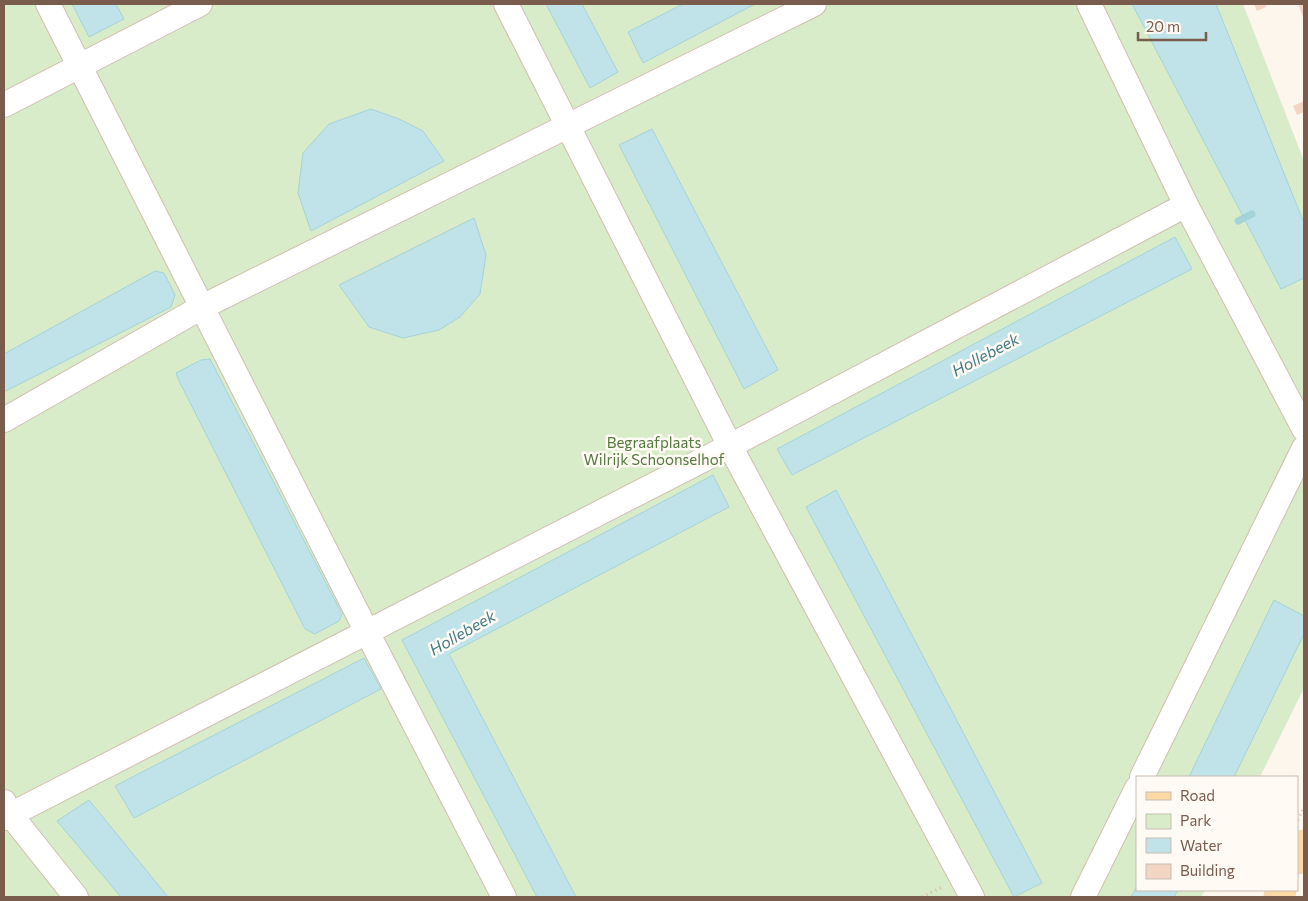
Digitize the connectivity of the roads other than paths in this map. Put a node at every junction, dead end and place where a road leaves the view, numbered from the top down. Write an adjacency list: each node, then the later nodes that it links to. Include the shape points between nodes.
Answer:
1 (48, 4): 6 (lane)
2 (200, 4): 6 (lane)
3 (506, 4): 8 (lane)
4 (814, 4): 8 (lane)
5 (1089, 4): 9 (lane)
6 (79, 66): 7 (lane); 10 (lane)
7 (4, 105)
8 (569, 126): 10 (lane); 13 (lane)
9 (1186, 205): 12 (lane); 13 (lane)
10 (202, 308): 11 (lane); 15 (lane)
11 (4, 420)
12 (1304, 429)
13 (730, 446): 15 (lane); 23 (lane)
14 (1304, 448): 16 (lane)
15 (366, 632): 18 (lane); 22 (lane)
16 (1142, 776)
17 (1136, 790): 24 (lane)
18 (6, 812): 21 (lane)
19 (1304, 844): 20 (main road)
20 (1298, 858)
21 (76, 897)
22 (504, 897)
23 (972, 897)
24 (1083, 897)

